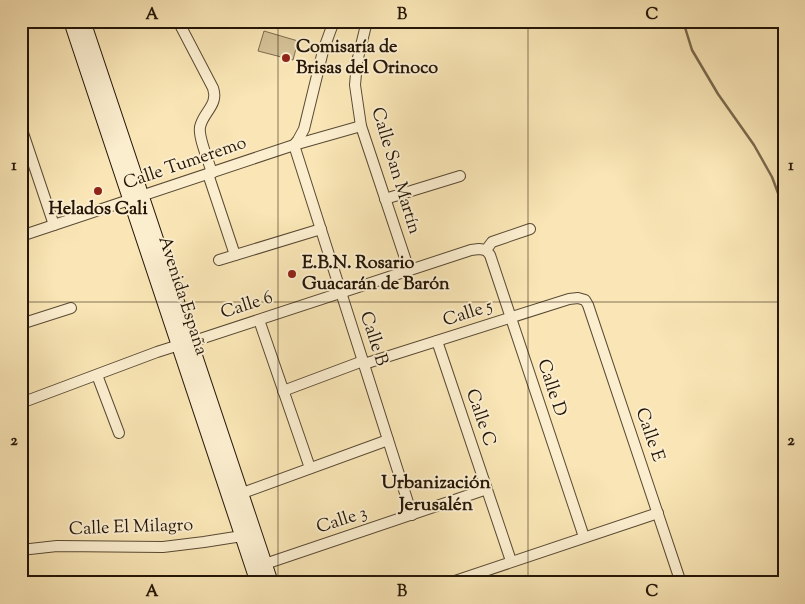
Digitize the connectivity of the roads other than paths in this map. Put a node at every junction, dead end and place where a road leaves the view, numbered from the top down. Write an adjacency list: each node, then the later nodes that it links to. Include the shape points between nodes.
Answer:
1 (71, 21): 11 (main road, Avenida España)
2 (83, 21): 11 (main road, Avenida España)
3 (178, 21): 9 (street, via 214,92 214,100 200,125)
4 (334, 21): 8 (street, via 323,51 304,129)
5 (367, 21): 6 (street, Calle San Martín, via 355,76)
6 (361, 126): 8 (street, Calle Tumeremo); 12 (street, Calle San Martín)
7 (21, 127): 13 (street)
8 (294, 145): 9 (street, Calle Tumeremo); 15 (street, Calle B)
9 (210, 173): 11 (street, Calle Tumeremo); 18 (street)
10 (460, 176): 12 (street)
11 (136, 198): 13 (street, Calle Tumeremo); 28 (main road, Avenida España)
12 (385, 199): 20 (street, Calle San Martín)
13 (54, 225): 16 (street, Calle Tumeremo)
14 (530, 228): 17 (street, via 492,242)
15 (321, 229): 18 (street); 21 (street, Calle B)
16 (21, 236)
17 (486, 250): 20 (street, Calle 6, via 471,250); 24 (street, Calle D)
18 (235, 255): 19 (street)
19 (218, 260)
20 (410, 270): 21 (street, Calle 6)
21 (341, 292): 25 (street, Calle 6); 29 (street, Calle B)
22 (582, 299): 24 (street, Calle 5, via 570,299); 38 (street, Calle E, via 588,305)
23 (70, 308): 26 (street)
24 (511, 318): 27 (street, Calle 5); 41 (street, Calle D)
25 (259, 320): 28 (street, Calle 6); 31 (street)
26 (21, 324)
27 (437, 341): 29 (street, Calle 5); 36 (street, Calle C)
28 (185, 343): 30 (street, Calle 6); 37 (main road, Avenida España)
29 (364, 363): 31 (street, Calle 5); 34 (street, Calle B)
30 (97, 375): 32 (street, Calle 6); 33 (street)
31 (283, 391): 35 (street)
32 (21, 403)
33 (119, 433)
34 (388, 440): 35 (street); 39 (street, Calle B)
35 (310, 468): 37 (street)
36 (487, 490): 39 (street, Calle 3); 43 (street, Calle C)
37 (235, 496): 40 (main road, Avenida España); 44 (main road, Avenida España)
38 (658, 513): 41 (street); 48 (street, Calle E)
39 (412, 515): 44 (street, Calle 3)
40 (242, 536): 42 (street, Calle El Milagro, via 163,547 57,546); 45 (main road, Avenida España)
41 (584, 537): 43 (street)
42 (21, 550)
43 (511, 562): 47 (street)
44 (264, 564): 46 (main road, Avenida España)
45 (258, 583)
46 (271, 583)
47 (449, 583)
48 (681, 583)

